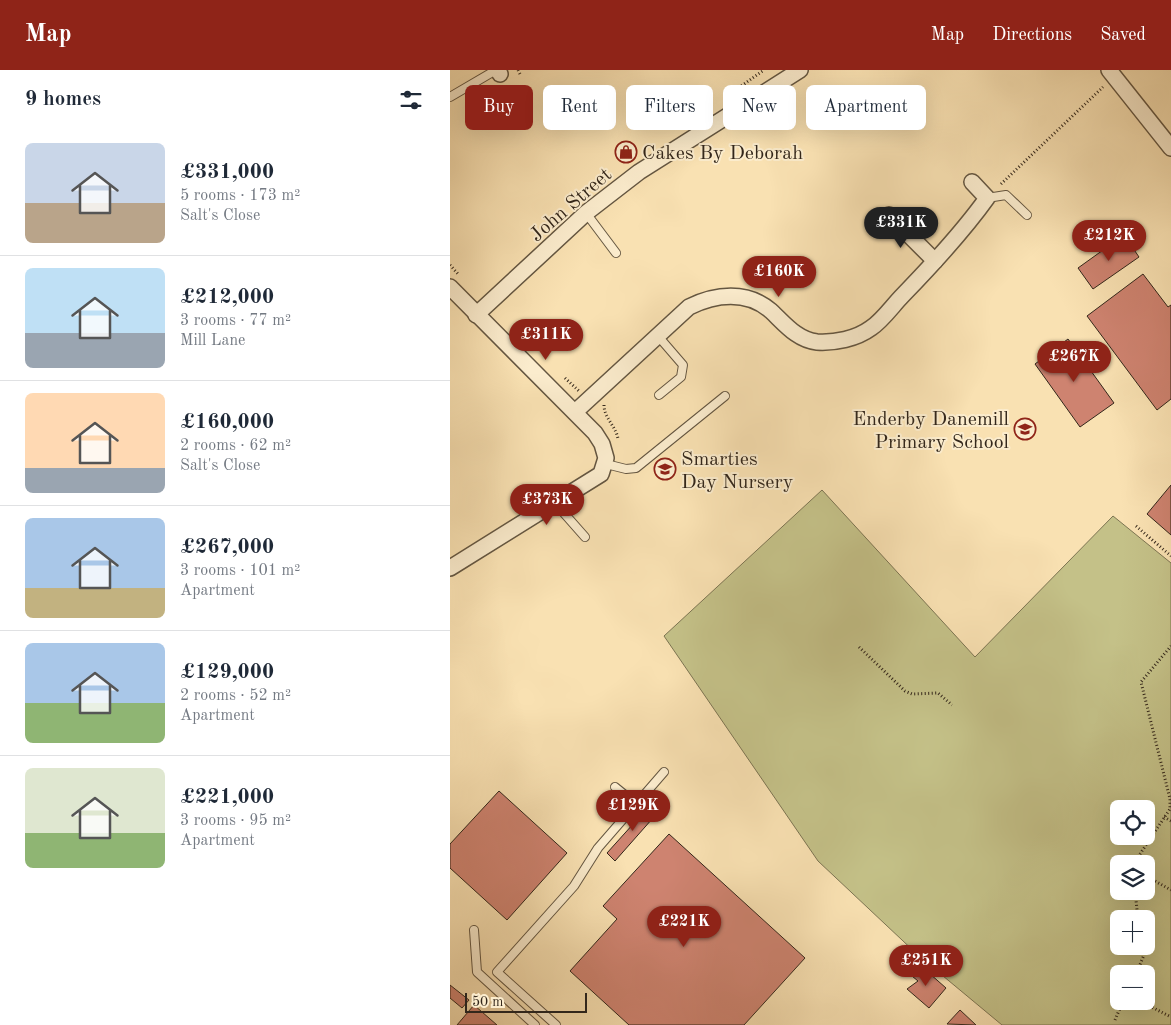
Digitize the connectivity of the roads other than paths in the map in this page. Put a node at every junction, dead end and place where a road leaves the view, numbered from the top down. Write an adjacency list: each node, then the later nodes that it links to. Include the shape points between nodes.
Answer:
1 (800, 70): 8 (street, John Street, via 639,172)
2 (498, 71): 4 (lane)
3 (1115, 72): 5 (street)
4 (450, 97)
5 (1171, 148)
6 (972, 182): 7 (street)
7 (987, 198): 10 (lane, via 1006,195); 12 (street)
8 (586, 212): 11 (lane); 14 (street, John Street)
9 (889, 215): 12 (street)
10 (1027, 215)
11 (616, 253)
12 (935, 262): 15 (street, via 871,328 845,340 815,342 787,328 770,310 750,298 730,295 707,298 689,307)
13 (450, 287): 14 (street)
14 (476, 315): 18 (street)
15 (658, 336): 16 (lane, via 683,365 681,377); 18 (street)
16 (659, 395)
17 (725, 396): 19 (lane, via 636,468)
18 (575, 412): 19 (street, via 602,444)
19 (609, 463): 20 (street, via 601,474)
20 (555, 502): 21 (lane); 22 (street)
21 (585, 537)
22 (450, 568)
23 (664, 772): 25 (lane)
24 (615, 787): 25 (lane)
25 (636, 804): 28 (lane, via 598,848 574,886 497,972)
26 (474, 930): 27 (lane, via 477,972)
27 (535, 1025)
28 (556, 1025)

